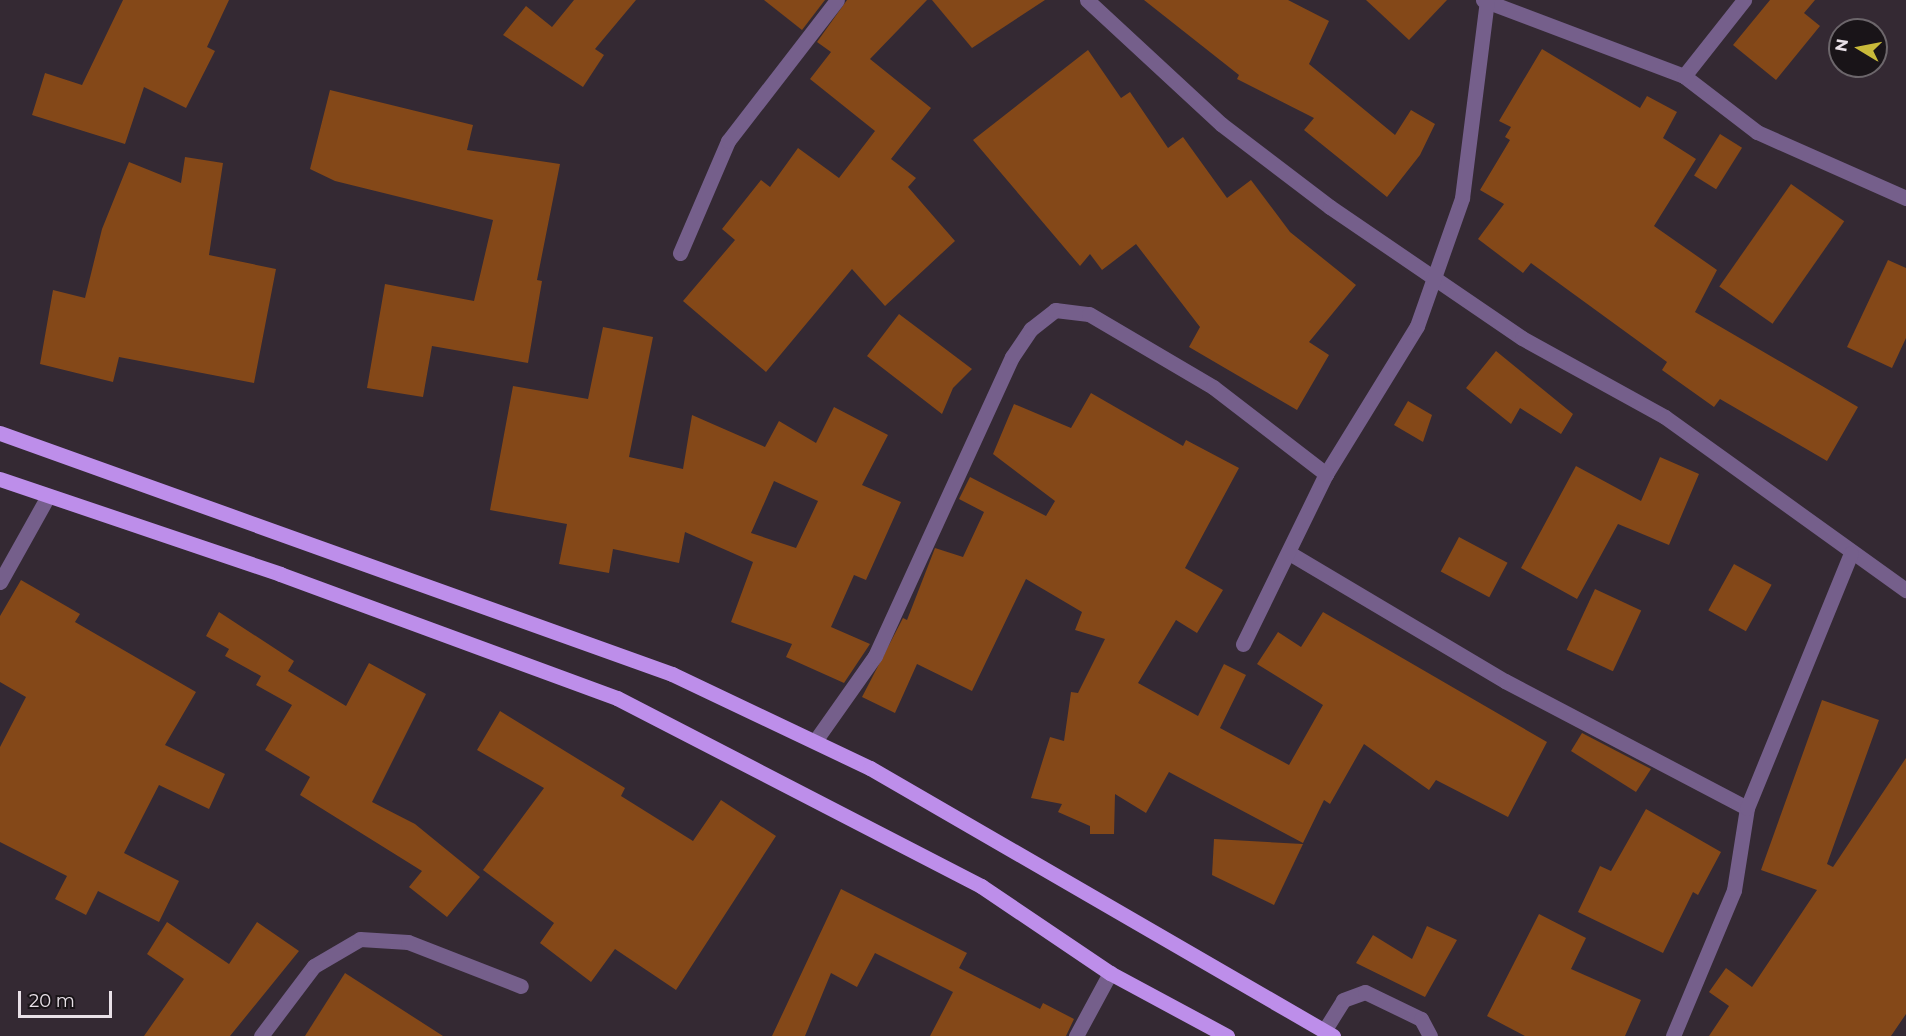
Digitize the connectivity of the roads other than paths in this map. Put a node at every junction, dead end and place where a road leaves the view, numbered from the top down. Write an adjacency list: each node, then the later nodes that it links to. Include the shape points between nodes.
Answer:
1 (837, 0): 7 (street, via 728,141)
2 (1087, 0): 8 (street, via 1221,124)
3 (1744, 0): 5 (street)
4 (1486, 1): 5 (street); 8 (street, via 1462,198)
5 (1684, 76): 6 (street, via 1757,132)
6 (1906, 198)
7 (680, 253)
8 (1434, 278): 10 (street, via 1417,326); 13 (street, via 1521,338 1665,417)
9 (0, 433): 18 (main road, via 599,644)
10 (1326, 474): 14 (street); 18 (street, via 1213,387 1089,314 1055,310 1031,329 1012,357 875,656)
11 (0, 479): 12 (main road)
12 (46, 498): 15 (street); 20 (main road, via 280,574 617,698 981,886)
13 (1851, 553): 16 (street); 19 (street)
14 (1291, 554): 17 (street); 19 (street, via 1505,681)
15 (0, 582)
16 (1906, 590)
17 (1243, 644)
18 (815, 741): 22 (main road)
19 (1747, 808): 27 (street, via 1734,890)
20 (1110, 973): 24 (street); 25 (main road)
21 (521, 987): 23 (street, via 408,942 360,939 314,966)
22 (1329, 1034): 26 (street, via 1343,1000 1365,992 1421,1019)
23 (261, 1036)
24 (1076, 1036)
25 (1227, 1036)
26 (1430, 1036)
27 (1673, 1036)

